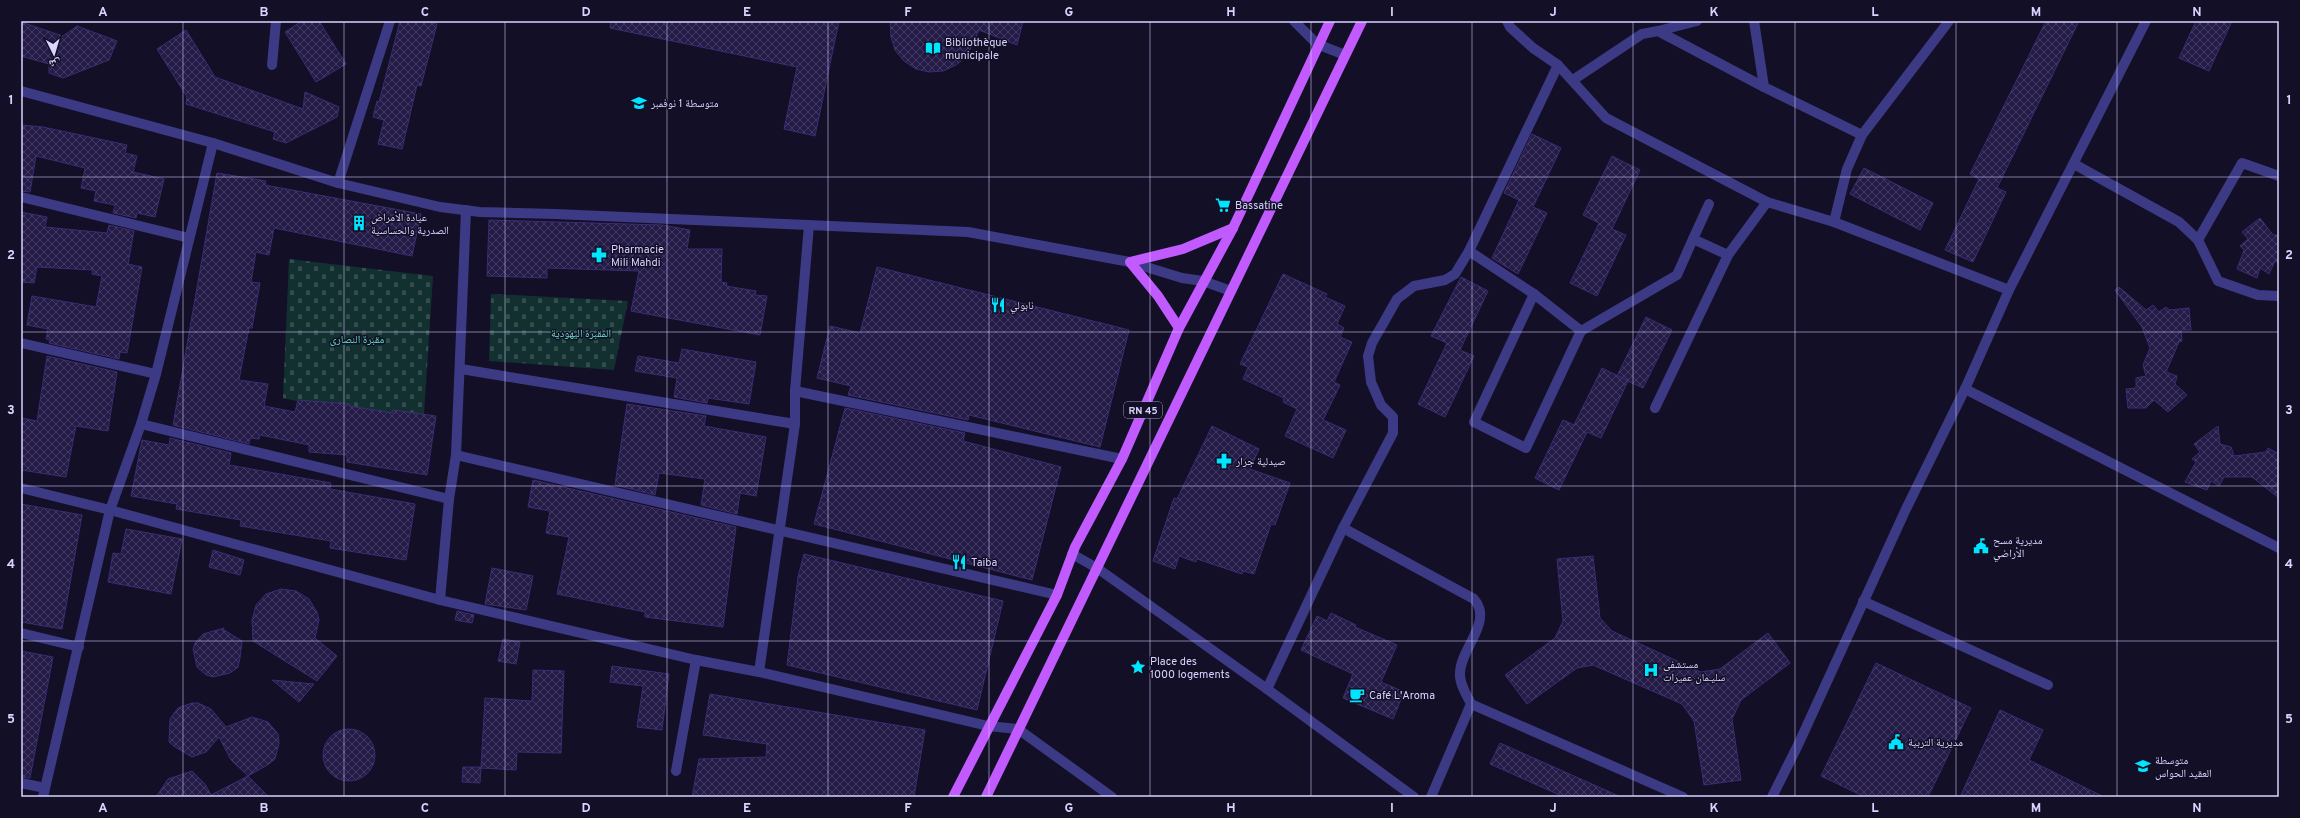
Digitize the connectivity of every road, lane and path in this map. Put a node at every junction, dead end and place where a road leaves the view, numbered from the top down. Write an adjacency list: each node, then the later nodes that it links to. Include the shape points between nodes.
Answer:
1 (276, 21): 15 (street)
2 (390, 21): 23 (street)
3 (1294, 21): 12 (street)
4 (1330, 21): 12 (main road, RN 45)
5 (1362, 21): 13 (main road, RN 45)
6 (1507, 21): 14 (street, via 1533,48)
7 (1697, 21): 11 (street)
8 (1754, 21): 17 (street)
9 (1949, 21): 19 (street)
10 (2146, 21): 21 (street)
11 (1658, 31): 16 (street, via 1642,34); 17 (street)
12 (1317, 44): 13 (street); 30 (main road, RN 45)
13 (1345, 55): 39 (main road, RN 45)
14 (1558, 64): 16 (street); 34 (street)
15 (272, 65)
16 (1573, 80): 25 (street, via 1592,105 1606,118)
17 (1764, 87): 19 (street)
18 (21, 91): 20 (street)
19 (1862, 134): 28 (street, via 1847,169)
20 (213, 142): 23 (street); 31 (street)
21 (2074, 164): 33 (street, via 2179,222); 38 (street)
22 (2279, 176): 33 (street, via 2242,163)
23 (338, 183): 27 (street, via 440,207)
24 (21, 197): 31 (street)
25 (1767, 202): 28 (street); 35 (street)
26 (1709, 204): 32 (street)
27 (466, 210): 29 (street); 45 (street)
28 (1834, 222): 38 (street)
29 (809, 225): 36 (street, via 968,232); 48 (street)
30 (1233, 228): 36 (main road, via 1170,254); 37 (main road, RN 45)
31 (189, 238): 46 (street)
32 (1693, 239): 35 (street); 43 (street, via 1677,275)
33 (2198, 240): 41 (street, via 2218,281 2258,295)
34 (1469, 251): 40 (street); 57 (street, via 1455,274 1445,280 1414,286 1397,298 1372,343 1368,356 1371,382 1381,405 1393,417 1393,433)
35 (1728, 255): 49 (street)
36 (1130, 262): 37 (street, via 1182,278); 42 (main road, via 1158,296)
37 (1203, 281): 39 (street); 42 (main road, RN 45)
38 (2009, 290): 47 (street)
39 (1231, 291): 61 (main road, RN 45)
40 (1534, 294): 43 (street); 43 (street, via 1474,422 1526,448)
41 (2279, 296)
42 (1179, 328): 53 (main road, RN 45)
43 (1582, 331)
44 (21, 343): 46 (street)
45 (461, 369): 51 (street); 52 (street)
46 (156, 374): 50 (street)
47 (1965, 389): 59 (street); 64 (street)
48 (795, 391): 51 (street); 53 (street)
49 (1654, 408)
50 (141, 424): 55 (street); 56 (street)
51 (795, 424): 58 (street)
52 (456, 455): 55 (street); 58 (street)
53 (1122, 459): 60 (main road, RN 45)
54 (21, 488): 56 (street)
55 (449, 499): 63 (street)
56 (110, 510): 63 (street); 66 (street)
57 (1343, 528): 70 (street); 71 (street, via 1474,599 1480,606 1481,616 1460,672 1462,686)
58 (780, 529): 62 (street); 68 (street)
59 (2279, 548)
60 (1072, 554): 61 (street); 62 (main road, RN 45)
61 (1097, 568): 70 (street); 73 (main road, RN 45)
62 (1057, 596): 72 (main road, RN 45)
63 (440, 600): 67 (street)
64 (1864, 601): 69 (street); 83 (street)
65 (21, 633): 66 (street)
66 (79, 647): 76 (street)
67 (696, 660): 68 (street); 74 (street)
68 (759, 672): 72 (street)
69 (2048, 685)
70 (1267, 689): 80 (street)
71 (1471, 704): 81 (street); 82 (street)
72 (988, 726): 73 (street); 77 (main road, RN 45)
73 (1018, 729): 78 (main road, RN 45); 79 (street)
74 (676, 771)
75 (21, 783): 76 (street)
76 (44, 793)
77 (953, 797)
78 (986, 797)
79 (1112, 797)
80 (1414, 797)
81 (1431, 797)
82 (1683, 797)
83 (1772, 797)

